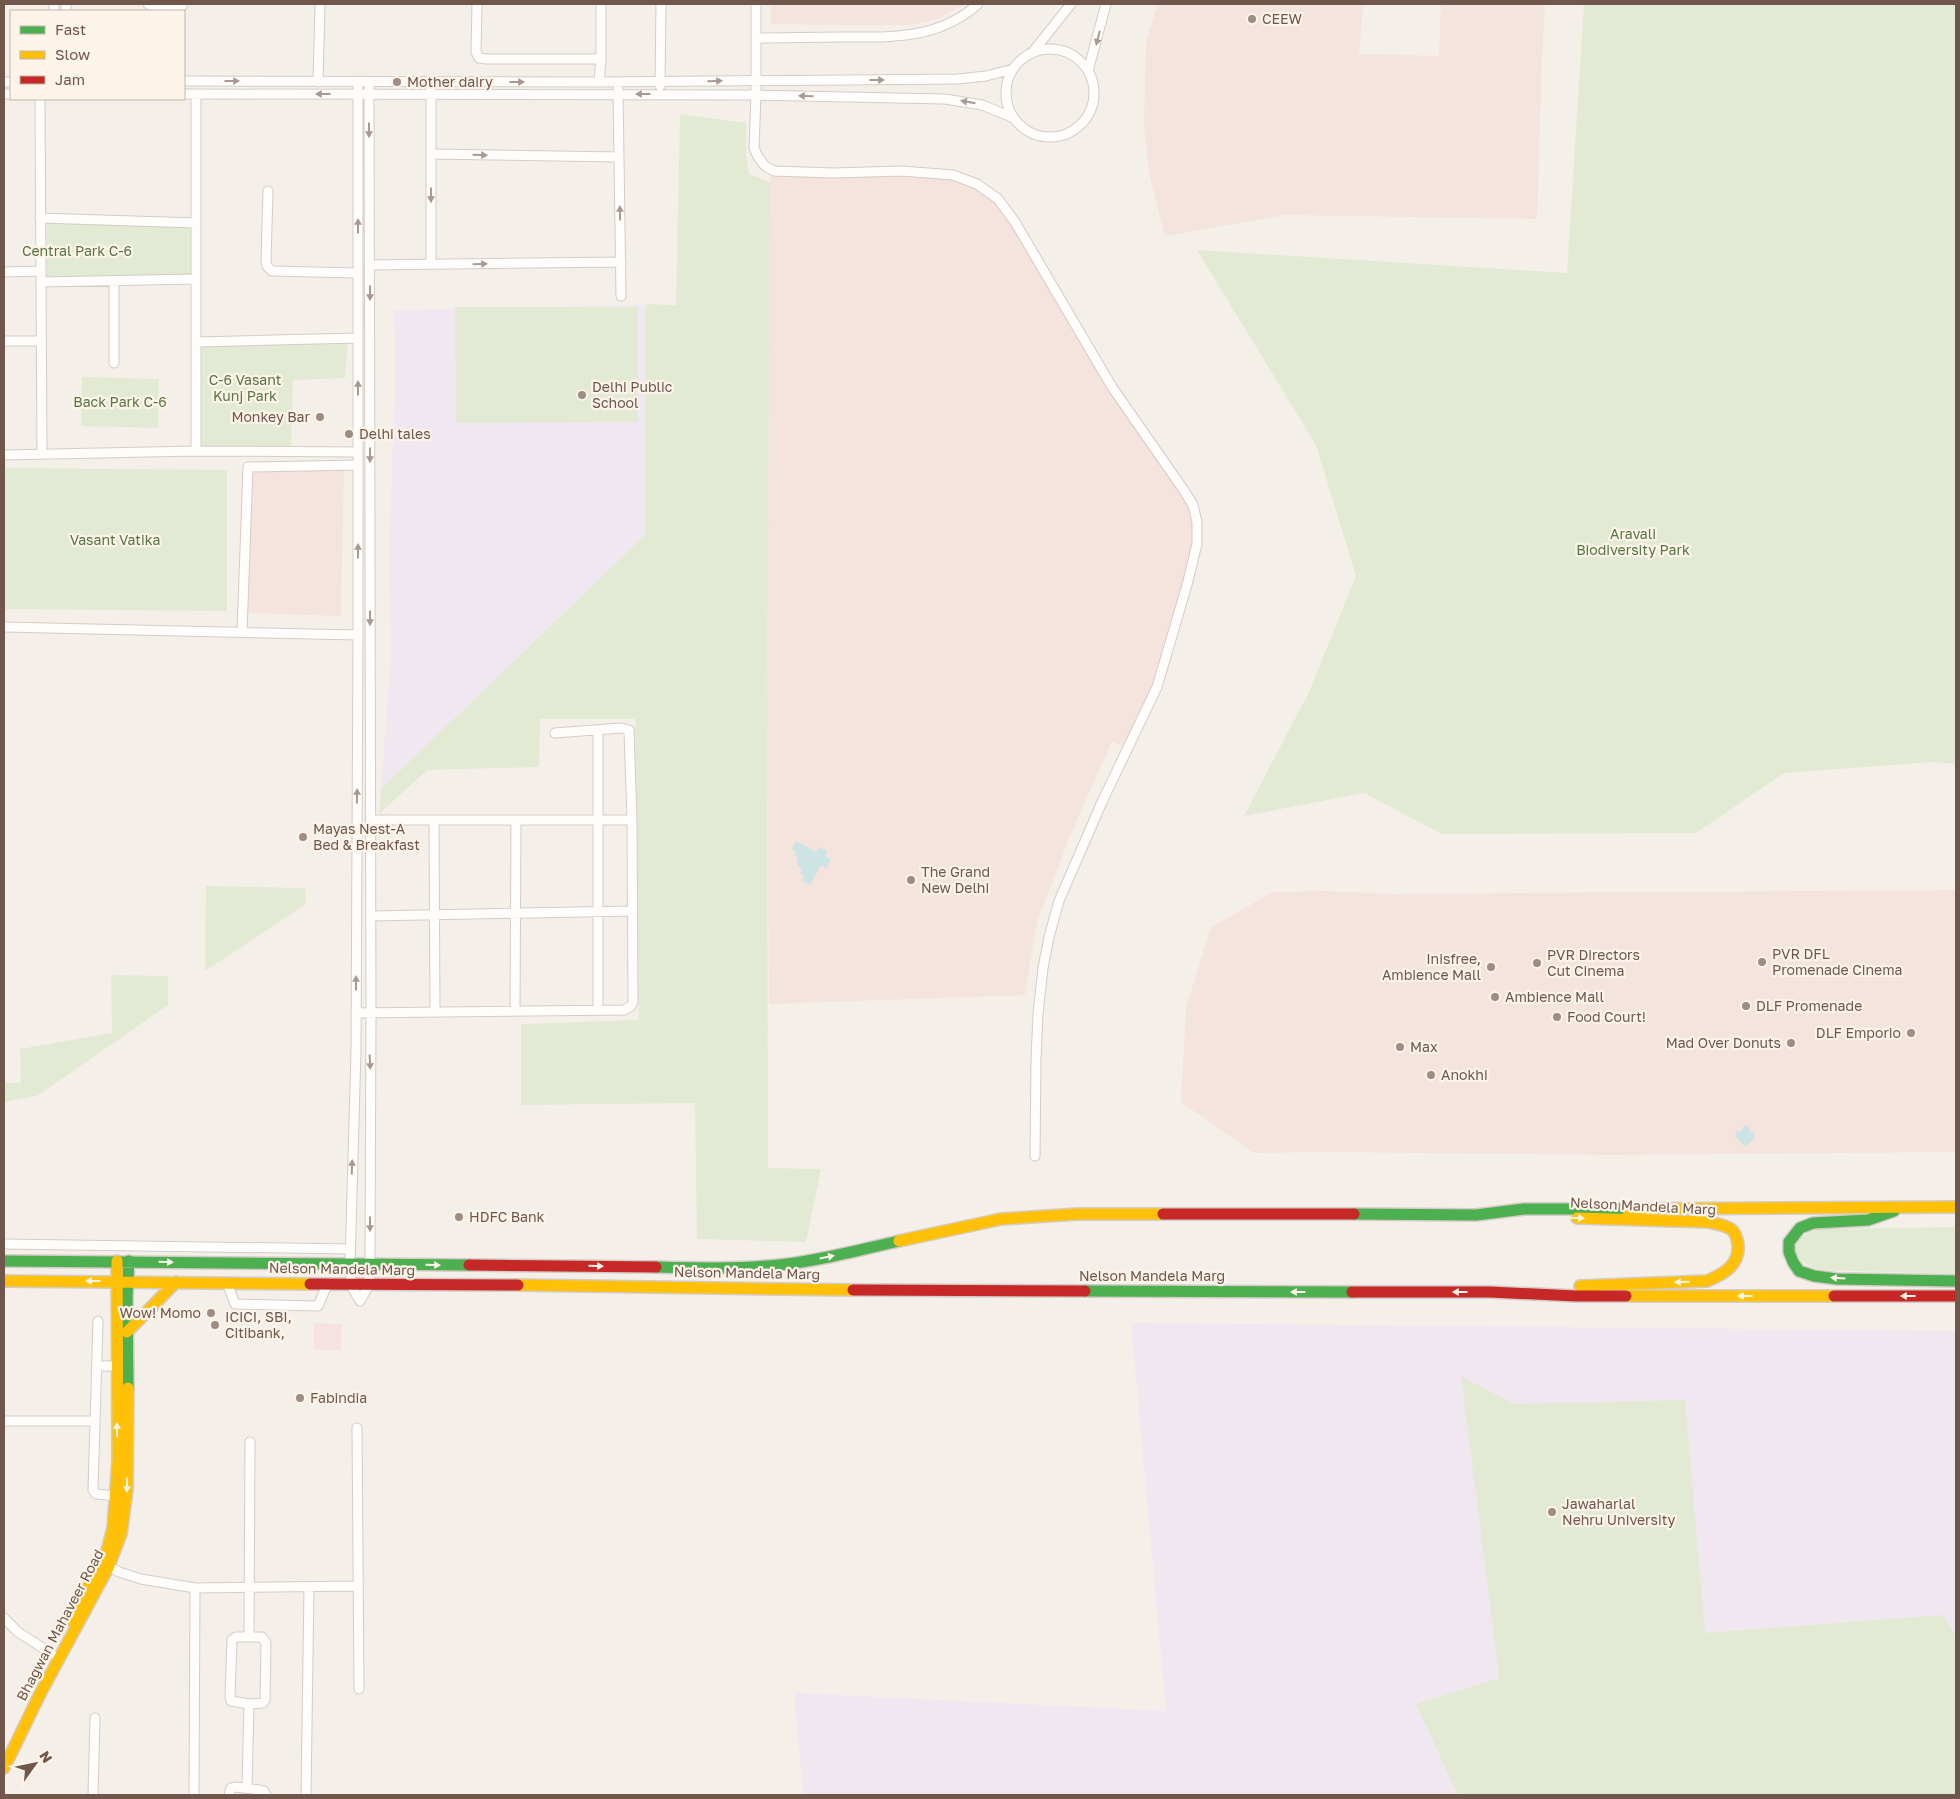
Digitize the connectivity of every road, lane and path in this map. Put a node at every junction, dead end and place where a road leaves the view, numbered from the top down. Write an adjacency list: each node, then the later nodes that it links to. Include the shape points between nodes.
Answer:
1 (148, 4): 10 (street, via 154,7)
2 (320, 4): 19 (street)
3 (477, 4): 13 (street, via 476,52 479,58)
4 (601, 4): 13 (street)
5 (660, 4): 18 (street)
6 (756, 4): 11 (street)
7 (978, 4): 11 (street, via 960,18 934,30 900,37)
8 (1071, 4): 12 (street)
9 (1106, 4): 15 (street, one-way to 15)
10 (182, 6)
11 (756, 38): 16 (street)
12 (1032, 53): 14 (street); 15 (street, via 1046,49 1063,51)
13 (601, 59): 23 (street)
14 (1013, 69): 16 (street, one-way to 14, via 958,79); 34 (street, via 1006,90)
15 (1088, 71): 34 (street, via 1094,88 1091,108 1081,125 1073,131 1057,137 1038,135 1022,127)
16 (756, 80): 18 (street, one-way to 16); 32 (street)
17 (185, 81): 19 (street, one-way to 19)
18 (660, 81): 24 (street); 31 (street)
19 (318, 82): 20 (street)
20 (358, 82): 21 (street); 27 (street)
21 (369, 82): 22 (street); 28 (street)
22 (430, 82): 23 (street, one-way to 23); 29 (street)
23 (599, 82): 24 (street)
24 (617, 82): 30 (street)
25 (185, 94): 26 (street)
26 (196, 94): 27 (street, one-way to 26); 39 (street)
27 (358, 94): 28 (street); 45 (street, one-way to 27)
28 (369, 94): 29 (street); 42 (street, one-way to 42)
29 (431, 94): 30 (street); 35 (street)
30 (618, 94): 31 (street, one-way to 30); 36 (street)
31 (661, 94): 32 (street)
32 (756, 95): 34 (street, one-way to 32, via 982,105 945,99); 82 (street, via 754,148 765,166 774,171 833,174 902,171 953,175 977,184 998,199 1015,222 1112,387 1193,506 1197,544 1157,687 1059,901 1049,937 1038,1014)
33 (40, 100): 38 (street)
34 (1014, 118)
35 (431, 154): 36 (street, one-way to 36); 41 (street, one-way to 41)
36 (619, 157): 40 (street, one-way to 36)
37 (268, 191): 45 (street, via 266,262 269,270)
38 (40, 218): 39 (street); 44 (street)
39 (196, 223): 46 (street)
40 (621, 262): 41 (street, one-way to 40); 49 (street)
41 (431, 264): 42 (street)
42 (370, 266): 65 (street, one-way to 65)
43 (4, 272): 44 (street)
44 (41, 272): 48 (street)
45 (358, 273): 50 (street)
46 (196, 279): 47 (street); 53 (street)
47 (114, 281): 48 (street); 54 (street)
48 (41, 282): 52 (street)
49 (621, 296)
50 (358, 338): 53 (street); 56 (street, one-way to 50)
51 (4, 341): 52 (street)
52 (42, 341): 58 (street)
53 (196, 342): 55 (street)
54 (114, 363)
55 (196, 451): 56 (street); 58 (street)
56 (358, 452): 59 (street)
57 (4, 454): 58 (street)
58 (42, 454)
59 (358, 465): 61 (street, via 248,467); 62 (street, one-way to 59)
60 (4, 627): 61 (street)
61 (242, 632): 62 (street)
62 (358, 635): 71 (street, one-way to 62)
63 (598, 730): 64 (street); 68 (street); 69 (street, via 629,730)
64 (555, 733)
65 (371, 820): 66 (street); 70 (street)
66 (434, 820): 67 (street); 75 (street)
67 (516, 820): 68 (street); 74 (street)
68 (598, 820): 69 (street); 73 (street)
69 (632, 820): 72 (street)
70 (371, 876): 71 (street); 76 (street)
71 (356, 880): 80 (street, one-way to 71)
72 (632, 911): 73 (street); 77 (street, via 633,1002 624,1010)
73 (598, 912): 74 (street); 77 (street)
74 (515, 914): 75 (street); 78 (street)
75 (434, 915): 76 (street); 79 (street)
76 (371, 916): 81 (street)
77 (598, 1010): 78 (street)
78 (515, 1011): 79 (street)
79 (435, 1012): 81 (street)
80 (356, 1013): 81 (street); 89 (street, one-way to 80)
81 (371, 1013): 95 (street, one-way to 95)
82 (1035, 1156)
83 (1905, 1207): 84 (main road, Nelson Mandela Marg); 85 (main road, Nelson Mandela Marg, via 1524,1209); 98 (main road, one-way to 83, via 1837,1279 1814,1276 1799,1270 1792,1262 1789,1242 1800,1228 1813,1223 1868,1220)
84 (1956, 1207)
85 (1476, 1215): 95 (main road, Nelson Mandela Marg, one-way to 85, via 734,1268 828,1257 1001,1219 1078,1214); 104 (main road, Nelson Mandela Marg, one-way to 104, via 1709,1222 1732,1231 1737,1240 1738,1255 1733,1265 1707,1281)
86 (4, 1244): 87 (street)
87 (133, 1245): 88 (street); 92 (street)
88 (230, 1246): 89 (street); 93 (street)
89 (350, 1249): 94 (street)
90 (4, 1261): 91 (main road, Nelson Mandela Marg)
91 (117, 1261): 92 (main road, Nelson Mandela Marg); 97 (main road)
92 (131, 1261): 93 (main road, Nelson Mandela Marg, one-way to 93); 97 (main road)
93 (230, 1262): 94 (main road, Nelson Mandela Marg)
94 (350, 1264): 95 (main road, Nelson Mandela Marg); 102 (street)
95 (370, 1264): 103 (street)
96 (4, 1281): 97 (main road, Nelson Mandela Marg, one-way to 96)
97 (122, 1281): 99 (main road, Nelson Mandela Marg); 106 (main road, Bhagwan Mahaveer Road)
98 (1956, 1281)
99 (176, 1282): 100 (main road, Nelson Mandela Marg); 108 (main road)
100 (227, 1283): 101 (main road, Nelson Mandela Marg); 101 (street, via 236,1304 318,1306)
101 (327, 1284): 102 (main road, Nelson Mandela Marg)
102 (351, 1285): 103 (main road, Nelson Mandela Marg)
103 (369, 1285): 104 (main road, Nelson Mandela Marg, one-way to 103)
104 (1490, 1292): 105 (main road, Nelson Mandela Marg, one-way to 104, via 1576,1296)
105 (1956, 1296)
106 (121, 1297): 108 (main road, Bhagwan Mahaveer Road); 110 (main road, Bhagwan Mahaveer Road)
107 (98, 1321): 109 (street)
108 (127, 1332): 116 (main road, Bhagwan Mahaveer Road, one-way to 116, via 126,1503 122,1534)
109 (97, 1366): 110 (street); 112 (street)
110 (117, 1366): 115 (main road, Bhagwan Mahaveer Road, one-way to 110)
111 (4, 1420): 112 (street)
112 (96, 1422): 115 (street, via 93,1490 96,1494)
113 (357, 1428): 117 (street)
114 (250, 1442): 120 (street)
115 (116, 1496): 116 (main road, Bhagwan Mahaveer Road)
116 (105, 1564): 119 (street, via 141,1579); 123 (main road, Bhagwan Mahaveer Road); 128 (main road, Bhagwan Mahaveer Road)
117 (358, 1586): 118 (street); 124 (street)
118 (308, 1587): 120 (street); 134 (street)
119 (195, 1588): 120 (street); 131 (street)
120 (250, 1588): 122 (street)
121 (4, 1618): 123 (street, via 18,1632)
122 (249, 1636): 125 (street, via 262,1638 266,1643 265,1700 260,1704); 125 (street, via 236,1636 232,1640 230,1697 231,1701)
123 (52, 1654): 127 (main road, Bhagwan Mahaveer Road)
124 (359, 1689)
125 (249, 1704): 129 (street)
126 (95, 1718): 130 (street)
127 (4, 1750)
128 (4, 1768)
129 (247, 1788): 132 (street, via 231,1788); 133 (street, via 264,1791)
130 (93, 1795)
131 (194, 1795)
132 (229, 1795)
133 (266, 1795)
134 (306, 1795)

